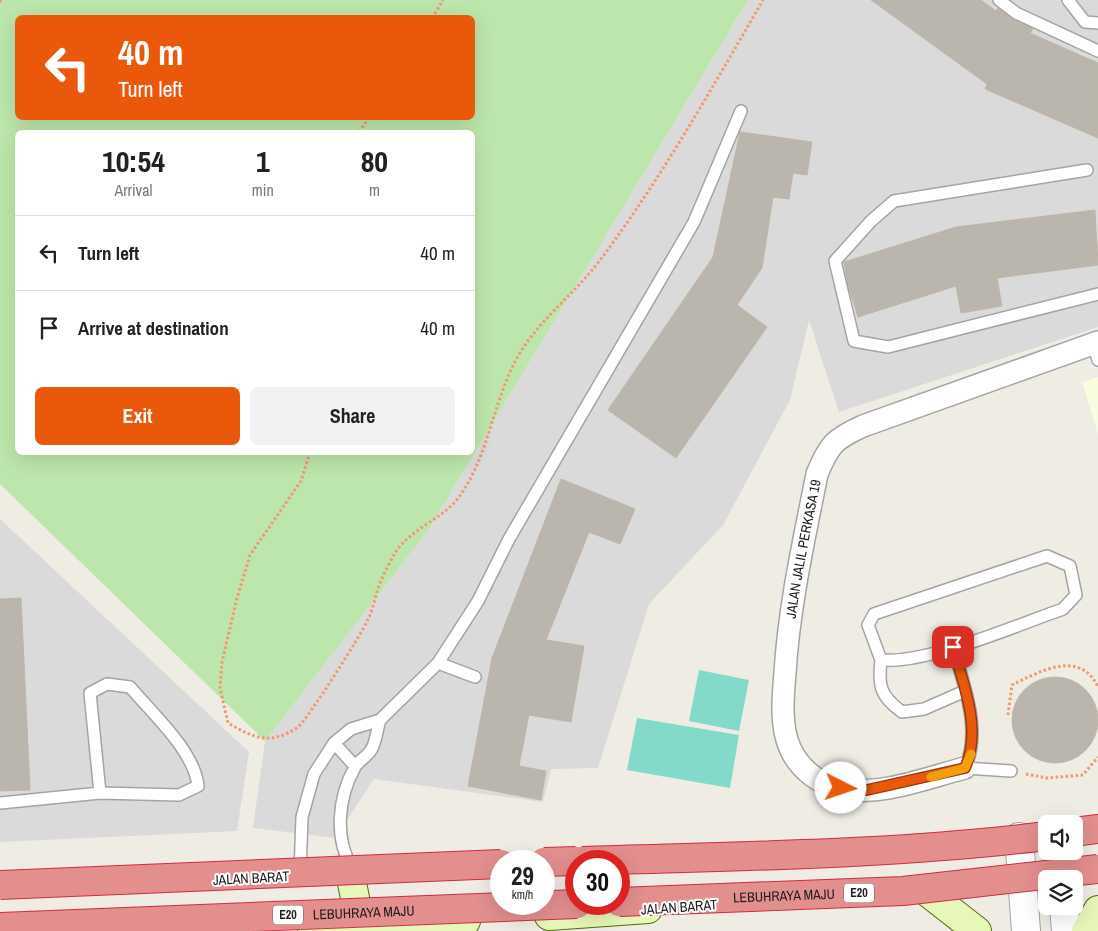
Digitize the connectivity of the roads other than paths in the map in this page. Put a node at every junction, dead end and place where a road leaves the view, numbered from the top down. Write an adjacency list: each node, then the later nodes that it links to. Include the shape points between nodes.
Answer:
1 (999, 0): 4 (lane, via 1016,13)
2 (1068, 0): 3 (lane, via 1085,22)
3 (1098, 23)
4 (1098, 51)
5 (741, 112): 11 (lane, via 694,222 509,539 478,601)
6 (1087, 170): 7 (lane, via 894,201 871,221 835,262 854,341 888,346)
7 (1098, 294)
8 (1096, 349): 17 (street, JALAN JALIL PERKASA 19, via 872,422 840,436 826,451 817,474 788,628 783,697 785,730 790,748 801,766 820,782 841,788 867,790)
9 (953, 647): 10 (lane, via 897,661); 10 (lane, via 1063,609 1076,595 1070,566 1047,556 874,614 868,625); 13 (lane)
10 (882, 660): 13 (lane, via 879,681 886,700 902,712 924,709)
11 (438, 663): 12 (lane); 14 (lane)
12 (475, 677)
13 (965, 691): 17 (lane, via 972,729 972,752)
14 (380, 720): 15 (lane, via 351,729); 16 (lane, via 372,750)
15 (334, 743): 16 (lane); 32 (lane, via 314,774 307,792 302,817)
16 (355, 766): 31 (lane, via 343,800 340,822 345,857)
17 (965, 768): 18 (lane)
18 (1011, 770)
19 (100, 793): 19 (lane, via 179,795 198,786 197,774 185,753 130,687 107,684 90,694); 20 (lane)
20 (0, 803)
21 (1098, 827): 22 (highway)
22 (1083, 830)
23 (1038, 836): 25 (main road)
24 (1038, 836): 26 (highway, bridge, via 1000,842 822,854)
25 (1019, 837): 27 (main road); 35 (street)
26 (630, 860)
27 (555, 862)
28 (490, 865): 36 (highway, bridge)
29 (490, 866): 31 (main road, JALAN BARAT)
30 (1098, 869): 39 (highway, LEBUHRAYA MAJU / E20, bridge, via 903,891)
31 (352, 873): 32 (main road, JALAN BARAT); 44 (main road)
32 (300, 875): 37 (main road, JALAN BARAT)
33 (1098, 876): 34 (main road)
34 (1083, 878)
35 (1034, 884): 38 (main road, JALAN BARAT); 47 (street)
36 (0, 885)
37 (0, 892)
38 (927, 892): 44 (main road, JALAN BARAT); 46 (main road)
39 (630, 902)
40 (565, 904): 43 (highway, LEBUHRAYA MAJU / E20, bridge)
41 (1098, 910): 49 (main road)
42 (1065, 915): 48 (street)
43 (0, 927)
44 (361, 928): 45 (main road, JALAN BARAT)
45 (312, 931)
46 (977, 931)
47 (1026, 931)
48 (1066, 931)
49 (1086, 931)

